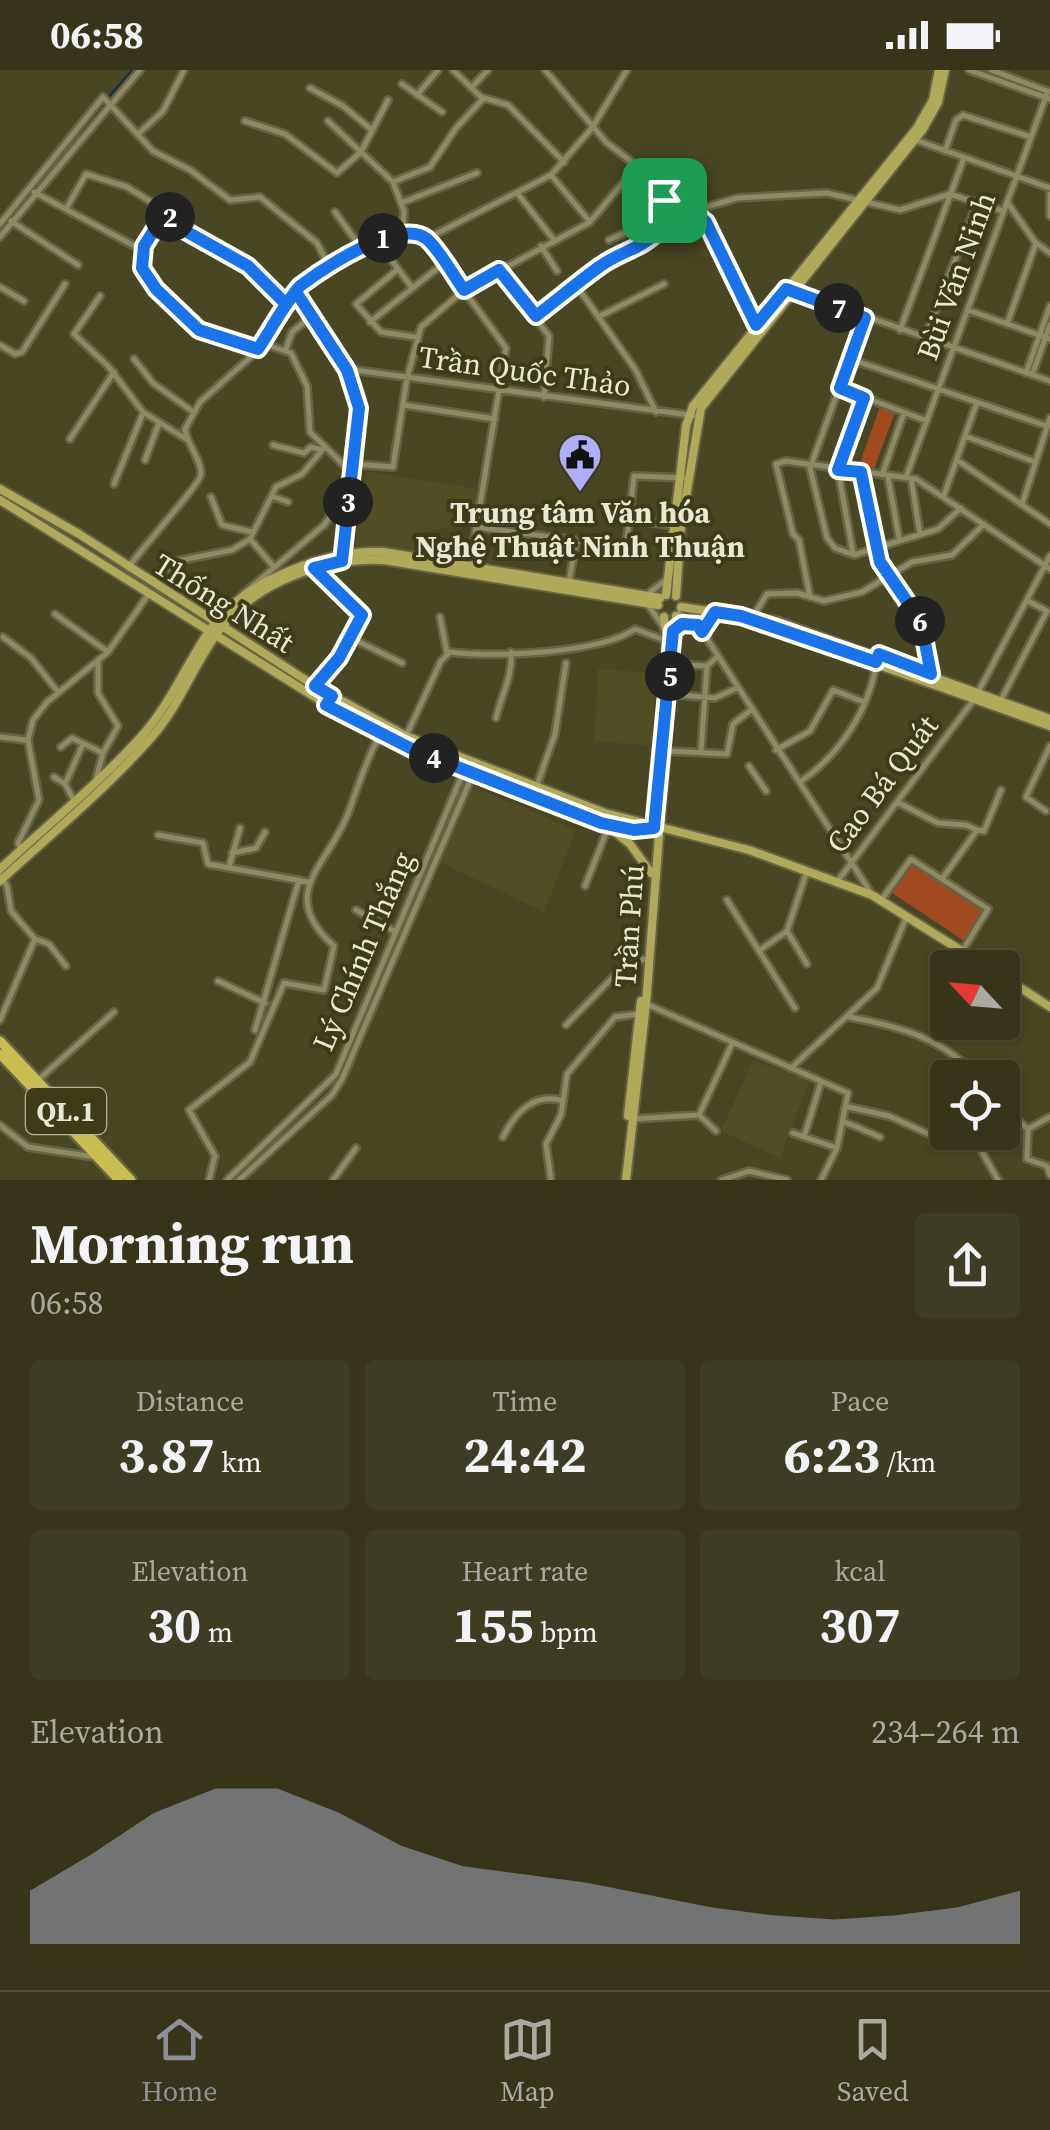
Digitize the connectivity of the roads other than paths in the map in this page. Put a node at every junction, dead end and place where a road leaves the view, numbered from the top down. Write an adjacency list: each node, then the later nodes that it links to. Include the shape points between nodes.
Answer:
1 (140, 70): 18 (street)
2 (184, 70): 24 (street, via 163,110)
3 (438, 70): 14 (street)
4 (453, 70): 13 (street)
5 (488, 70): 13 (street)
6 (545, 70): 22 (street)
7 (627, 70): 22 (street)
8 (942, 70): 26 (main road)
9 (969, 70): 15 (street)
10 (992, 70): 15 (street)
11 (402, 84): 14 (street)
12 (310, 88): 23 (street)
13 (471, 88): 16 (street)
14 (418, 95): 19 (street)
15 (1048, 95): 25 (street, Bùi Văn Ninh)
16 (484, 98): 30 (street, via 508,105); 35 (street, via 430,166)
17 (388, 100): 23 (street)
18 (108, 103): 24 (street); 38 (street); 54 (street, via 103,97)
19 (442, 112)
20 (245, 121): 28 (street, via 285,134 335,173)
21 (328, 121): 28 (street)
22 (592, 128): 30 (street); 31 (street)
23 (372, 130): 28 (street)
24 (138, 134): 68 (street, via 157,154 230,200 258,195 316,244)
25 (1031, 137): 27 (street, via 963,115); 34 (street, Bùi Văn Ninh)
26 (913, 139): 27 (street); 41 (main road)
27 (945, 151): 29 (street)
28 (361, 152): 35 (street)
29 (964, 158): 34 (street); 40 (street)
30 (564, 162): 33 (street)
31 (636, 167): 36 (street); 53 (street)
32 (477, 174): 44 (street)
33 (551, 176): 39 (street); 53 (street)
34 (1017, 177): 37 (street); 43 (street, Bùi Văn Ninh)
35 (393, 182): 44 (street)
36 (660, 185): 46 (street); 51 (street)
37 (1050, 191): 50 (street)
38 (34, 192): 45 (street); 52 (street)
39 (518, 194): 57 (street); 58 (street)
40 (950, 194): 41 (street, via 908,210); 42 (street); 93 (street)
41 (862, 201): 46 (street, via 830,193 755,197); 78 (main road)
42 (976, 202): 49 (street); 96 (street)
43 (1008, 202): 49 (street, Bùi Văn Ninh); 61 (street)
44 (401, 203): 55 (street)
45 (66, 209): 47 (street, via 89,174); 64 (street)
46 (696, 210): 92 (street)
47 (166, 211): 64 (street); 82 (street, via 173,224 248,266)
48 (334, 212): 63 (street)
49 (1004, 212): 84 (street, Bùi Văn Ninh)
50 (1050, 216)
51 (664, 220): 59 (street); 74 (street, via 644,246 610,259)
52 (11, 221): 56 (street); 67 (street)
53 (590, 222): 58 (street)
54 (0, 224)
55 (403, 231): 57 (street); 60 (street)
56 (0, 236)
57 (426, 239): 66 (street)
58 (554, 240): 62 (street)
59 (609, 240)
60 (377, 241): 63 (street); 69 (street)
61 (1036, 243): 65 (street); 90 (street)
62 (542, 246): 70 (street); 71 (street)
63 (362, 249): 68 (street)
64 (142, 250): 98 (street, via 142,268 156,289 199,330)
65 (1050, 252)
66 (444, 263): 76 (street); 77 (street)
67 (78, 265)
68 (330, 268): 79 (street)
69 (398, 269): 76 (street); 89 (street, via 356,304)
70 (499, 270): 77 (street); 86 (street)
71 (557, 272)
72 (65, 284): 97 (street, via 22,352)
73 (664, 284): 87 (street)
74 (576, 285): 86 (street); 87 (street)
75 (0, 287): 81 (street)
76 (412, 287): 89 (street)
77 (464, 290): 94 (street); 110 (street, via 504,344)
78 (790, 290): 88 (street); 92 (main road)
79 (296, 292): 82 (street); 85 (street)
80 (100, 296): 104 (street, via 74,334)
81 (24, 301)
82 (286, 304): 98 (street)
83 (1050, 306): 95 (street)
84 (968, 310): 90 (street); 99 (street, Bùi Văn Ninh)
85 (312, 316): 100 (street, via 292,332); 103 (street)
86 (536, 316): 111 (street, via 550,341)
87 (600, 316): 117 (street)
88 (865, 318): 93 (street); 102 (street)
89 (370, 322): 94 (street, via 380,332)
90 (1008, 324): 95 (street)
91 (1050, 326): 95 (street)
92 (759, 327): 119 (main road)
93 (900, 330): 96 (street)
94 (415, 337): 106 (street)
95 (1045, 337): 105 (street)
96 (925, 338): 99 (street)
97 (0, 345)
98 (260, 346): 100 (street); 115 (street)
99 (954, 348): 105 (street); 109 (street, Bùi Văn Ninh)
100 (286, 349): 129 (street, via 307,386 310,432)
101 (134, 359): 115 (street)
102 (850, 359): 108 (street); 109 (street)
103 (347, 370): 106 (street, Trần Quốc Thảo); 133 (street, via 359,408)
104 (114, 372): 116 (street); 126 (street)
105 (1029, 374): 107 (street)
106 (407, 378): 110 (street, Trần Quốc Thảo); 114 (street)
107 (1050, 382)
108 (840, 388): 112 (street); 134 (street)
109 (939, 389): 113 (street); 122 (street, Bùi Văn Ninh)
110 (500, 392): 111 (street, Trần Quốc Thảo); 121 (street)
111 (544, 397): 117 (street, Trần Quốc Thảo)
112 (864, 398): 118 (street); 135 (street)
113 (977, 402): 124 (street); 125 (street)
114 (404, 405): 121 (street); 133 (street, via 393,467)
115 (192, 411): 127 (street)
116 (143, 412): 123 (street); 141 (street)
117 (656, 412): 119 (street, Trần Quốc Thảo)
118 (904, 412): 122 (street); 138 (street)
119 (693, 416): 139 (main road)
120 (1050, 418): 124 (street)
121 (496, 419): 156 (street)
122 (927, 421): 140 (street, Bùi Văn Ninh)
123 (159, 424): 127 (street); 130 (street)
124 (1047, 426): 132 (street)
125 (965, 436): 131 (street); 132 (street)
126 (70, 439)
127 (186, 440): 169 (street, via 200,469 198,485)
128 (272, 444): 129 (street, via 304,453 311,446)
129 (323, 449): 137 (street); 144 (street)
130 (145, 460)
131 (956, 460): 145 (street); 149 (street)
132 (1036, 462): 149 (street)
133 (353, 464): 137 (street)
134 (810, 468): 135 (street); 162 (street, via 827,538); 175 (street, via 776,464)
135 (838, 470): 136 (street); 162 (street)
136 (861, 472): 138 (street); 161 (street)
137 (352, 473): 143 (street)
138 (885, 475): 140 (street); 159 (street)
139 (684, 477): 152 (street, via 634,476); 155 (main road)
140 (908, 477): 145 (street); 157 (street)
141 (114, 484)
142 (0, 490): 150 (main road, Thống Nhất)
143 (350, 490): 164 (street); 165 (street, via 324,525)
144 (272, 496): 148 (street); 158 (street)
145 (944, 496): 151 (street)
146 (212, 497): 158 (street, via 222,525)
147 (0, 500): 150 (main road, Thống Nhất)
148 (288, 502)
149 (1022, 504): 154 (street)
150 (22, 506): 169 (main road, Thống Nhất)
151 (961, 508): 153 (street); 157 (street)
152 (628, 519): 155 (street); 160 (street, via 626,548)
153 (984, 524): 166 (street); 170 (street, via 952,555 912,562)
154 (1050, 524)
155 (678, 526): 171 (main road); 176 (main road)
156 (476, 527): 160 (street); 168 (street)
157 (920, 534): 159 (street)
158 (251, 536): 165 (street); 172 (street, via 232,550 177,561)
159 (899, 538): 161 (street)
160 (576, 542): 173 (street)
161 (876, 546): 162 (street); 170 (street)
162 (854, 555)
163 (1050, 556): 166 (street, Cao Bá Quát)
164 (342, 557): 167 (main road); 168 (main road); 178 (main road, via 300,567)
165 (274, 567): 178 (street)
166 (1048, 567): 179 (street, Cao Bá Quát)
167 (314, 568): 188 (main road); 193 (street, via 362,615)
168 (470, 570): 173 (main road)
169 (125, 573): 172 (main road, Thống Nhất); 174 (main road, Thống Nhất)
170 (888, 575): 175 (street, via 862,592 824,601); 204 (street, via 921,622)
171 (668, 577): 176 (main road); 177 (street)
172 (149, 583): 188 (main road, Thống Nhất)
173 (568, 586): 177 (main road)
174 (148, 595): 191 (main road, Thống Nhất); 194 (street)
175 (810, 597): 184 (street, via 767,594)
176 (665, 598): 177 (main road); 180 (main road); 185 (main road, Trần Phú)
177 (646, 599): 190 (street)
178 (242, 600): 188 (main road)
179 (1028, 601): 182 (street); 210 (street, Cao Bá Quát)
180 (679, 612): 181 (main road); 185 (main road); 189 (street); 190 (main road, Trần Phú)
181 (715, 612): 186 (main road); 189 (street)
182 (1049, 612): 212 (street)
183 (55, 614): 194 (street)
184 (754, 615): 186 (main road); 198 (main road)
185 (664, 616): 190 (main road, Trần Phú)
186 (741, 616): 198 (main road)
187 (440, 617): 196 (street)
188 (218, 626): 191 (main road); 205 (main road, Thống Nhất)
189 (700, 628): 190 (street, via 682,624); 197 (street)
190 (669, 635): 195 (street, via 635,628 620,638); 202 (main road, Trần Phú)
191 (212, 636): 214 (main road, Thống Nhất); 234 (main road, via 151,725); 241 (main road, via 158,730)
192 (3, 637): 207 (street)
193 (351, 638): 200 (street); 205 (street)
194 (108, 652): 199 (street)
195 (511, 652): 196 (street); 216 (street, via 512,676)
196 (447, 654): 219 (street)
197 (718, 657): 203 (street); 206 (street)
198 (878, 658): 204 (main road); 213 (street)
199 (98, 662): 207 (street); 230 (street, via 98,693 118,726)
200 (402, 663)
201 (566, 663): 239 (street, via 556,734)
202 (668, 664): 203 (street); 208 (main road, Trần Phú); 227 (main road, Trần Phú)
203 (706, 666): 209 (street)
204 (932, 678): 210 (main road)
205 (315, 686): 211 (main road, Thống Nhất)
206 (737, 688): 209 (street, via 722,697); 215 (street)
207 (58, 692): 221 (street, via 38,711)
208 (669, 694): 209 (street); 227 (main road, Trần Phú)
209 (705, 694): 229 (street)
210 (977, 695): 212 (main road); 217 (main road); 240 (street, Cao Bá Quát)
211 (332, 696): 214 (main road); 219 (main road, Thống Nhất)
212 (1001, 700): 217 (main road)
213 (864, 702): 228 (street, via 833,690 810,731); 235 (street, via 830,760)
214 (326, 705): 218 (main road, Thống Nhất)
215 (751, 710): 228 (street); 229 (street, via 732,724 727,754)
216 (496, 718)
217 (1046, 718)
218 (380, 735): 223 (main road, Thống Nhất); 260 (street, via 345,820)
219 (406, 736): 223 (main road); 232 (main road, Thống Nhất)
220 (2, 738): 221 (street); 224 (street)
221 (28, 740): 249 (street, via 40,790)
222 (83, 744): 226 (street, via 72,738); 230 (street); 236 (street)
223 (402, 745): 232 (main road, Thống Nhất)
224 (0, 746)
225 (1050, 746): 242 (street, via 1026,797)
226 (60, 747)
227 (662, 750): 229 (street); 245 (main road, Trần Phú)
228 (776, 750): 235 (street)
229 (700, 752)
230 (102, 753): 234 (street)
231 (749, 766): 238 (street)
232 (471, 767): 239 (main road, Thống Nhất); 253 (street, Lý Chính Thắng); 256 (street, Lý Chính Thắng)
233 (54, 777): 236 (street)
234 (96, 780): 241 (main road)
235 (799, 783): 251 (street)
236 (65, 784): 241 (street)
237 (1001, 790): 246 (street, via 984,831)
238 (766, 791)
239 (534, 793): 243 (main road, Thống Nhất)
240 (897, 802): 246 (street, via 938,823); 251 (street, Cao Bá Quát)
241 (77, 803): 249 (main road); 257 (main road)
242 (1046, 811)
243 (605, 822): 245 (main road, Thống Nhất); 255 (main road); 262 (street)
244 (240, 828): 250 (street)
245 (657, 829): 254 (main road, Thống Nhất); 255 (main road, Trần Phú); 279 (main road, Trần Phú)
246 (977, 830): 258 (street)
247 (265, 832): 250 (street, via 256,848)
248 (158, 835): 252 (street, via 201,842 204,862)
249 (21, 850): 257 (main road)
250 (232, 853): 252 (street)
251 (852, 862): 261 (street, Cao Bá Quát); 263 (street)
252 (229, 867): 259 (street)
253 (422, 870): 256 (street); 269 (street, Lý Chính Thắng)
254 (807, 871): 261 (main road, Thống Nhất); 268 (street)
255 (651, 872): 273 (main road, Trần Phú)
256 (430, 874): 293 (street, Lý Chính Thắng)
257 (1, 876): 270 (street, via 11,911)
258 (942, 879): 265 (street, via 911,859); 272 (street, via 988,909)
259 (299, 880): 260 (street); 278 (street)
260 (308, 882): 321 (street, via 317,930 334,946 326,986 320,993 284,983 250,1062 189,1110 215,1156)
261 (837, 882): 263 (main road, Thống Nhất)
262 (585, 886)
263 (872, 895): 265 (main road, Thống Nhất)
264 (727, 900): 271 (street)
265 (882, 900): 267 (main road, Thống Nhất)
266 (356, 910): 269 (street)
267 (907, 915): 272 (main road, Thống Nhất); 284 (street, via 882,981)
268 (787, 931): 271 (street); 274 (street)
269 (396, 932): 293 (street, Lý Chính Thắng)
270 (35, 939): 275 (street, via 49,944); 285 (street)
271 (760, 950): 281 (street)
272 (963, 950)
273 (644, 959): 279 (main road, Trần Phú); 286 (street, via 625,965)
274 (806, 964)
275 (66, 966)
276 (218, 981): 278 (street)
277 (1020, 988): 280 (main road)
278 (265, 1003): 287 (street)
279 (644, 1003): 283 (main road, Trần Phú); 289 (street); 300 (main road, Trần Phú)
280 (1050, 1007)
281 (795, 1008)
282 (114, 1012): 294 (street)
283 (640, 1014): 296 (street, via 616,1017 574,1062); 300 (main road, Trần Phú)
284 (849, 1017): 291 (street, via 919,1035); 292 (street)
285 (0, 1020)
286 (566, 1025)
287 (255, 1030)
288 (0, 1042): 294 (highway, QL.1)
289 (732, 1044): 292 (street); 298 (street)
290 (0, 1054): 314 (highway, QL.1)
291 (962, 1060)
292 (790, 1068): 295 (street)
293 (339, 1077): 322 (street, Lý Chính Thắng); 323 (street, Lý Chính Thắng, via 332,1094)
294 (37, 1080): 320 (highway, QL.1)
295 (821, 1081): 297 (street, via 848,1093); 309 (street)
296 (563, 1101): 308 (street, via 542,1095 511,1120); 325 (street, via 546,1144)
297 (848, 1107): 301 (street); 307 (street)
298 (699, 1115): 300 (street); 305 (street)
299 (1050, 1118): 304 (street)
300 (630, 1119): 326 (main road, Trần Phú)
301 (844, 1122): 310 (street); 312 (street)
302 (1020, 1123): 304 (street)
303 (0, 1125): 314 (street, via 28,1148)
304 (1028, 1130): 316 (street, via 1026,1159)
305 (716, 1131)
306 (793, 1133): 309 (street)
307 (930, 1135)
308 (503, 1137)
309 (804, 1137): 312 (street)
310 (880, 1137)
311 (356, 1148): 324 (street)
312 (837, 1148): 330 (street)
313 (981, 1150): 318 (street)
314 (98, 1157): 319 (highway, QL.1)
315 (749, 1171): 317 (street); 327 (street); 328 (street)
316 (1050, 1174)
317 (772, 1178): 329 (street)
318 (994, 1179)
319 (120, 1180)
320 (131, 1180)
321 (209, 1180)
322 (227, 1180)
323 (239, 1180)
324 (333, 1180)
325 (551, 1180)
326 (624, 1180)
327 (722, 1180)
328 (748, 1180)
329 (788, 1180)
330 (821, 1180)

